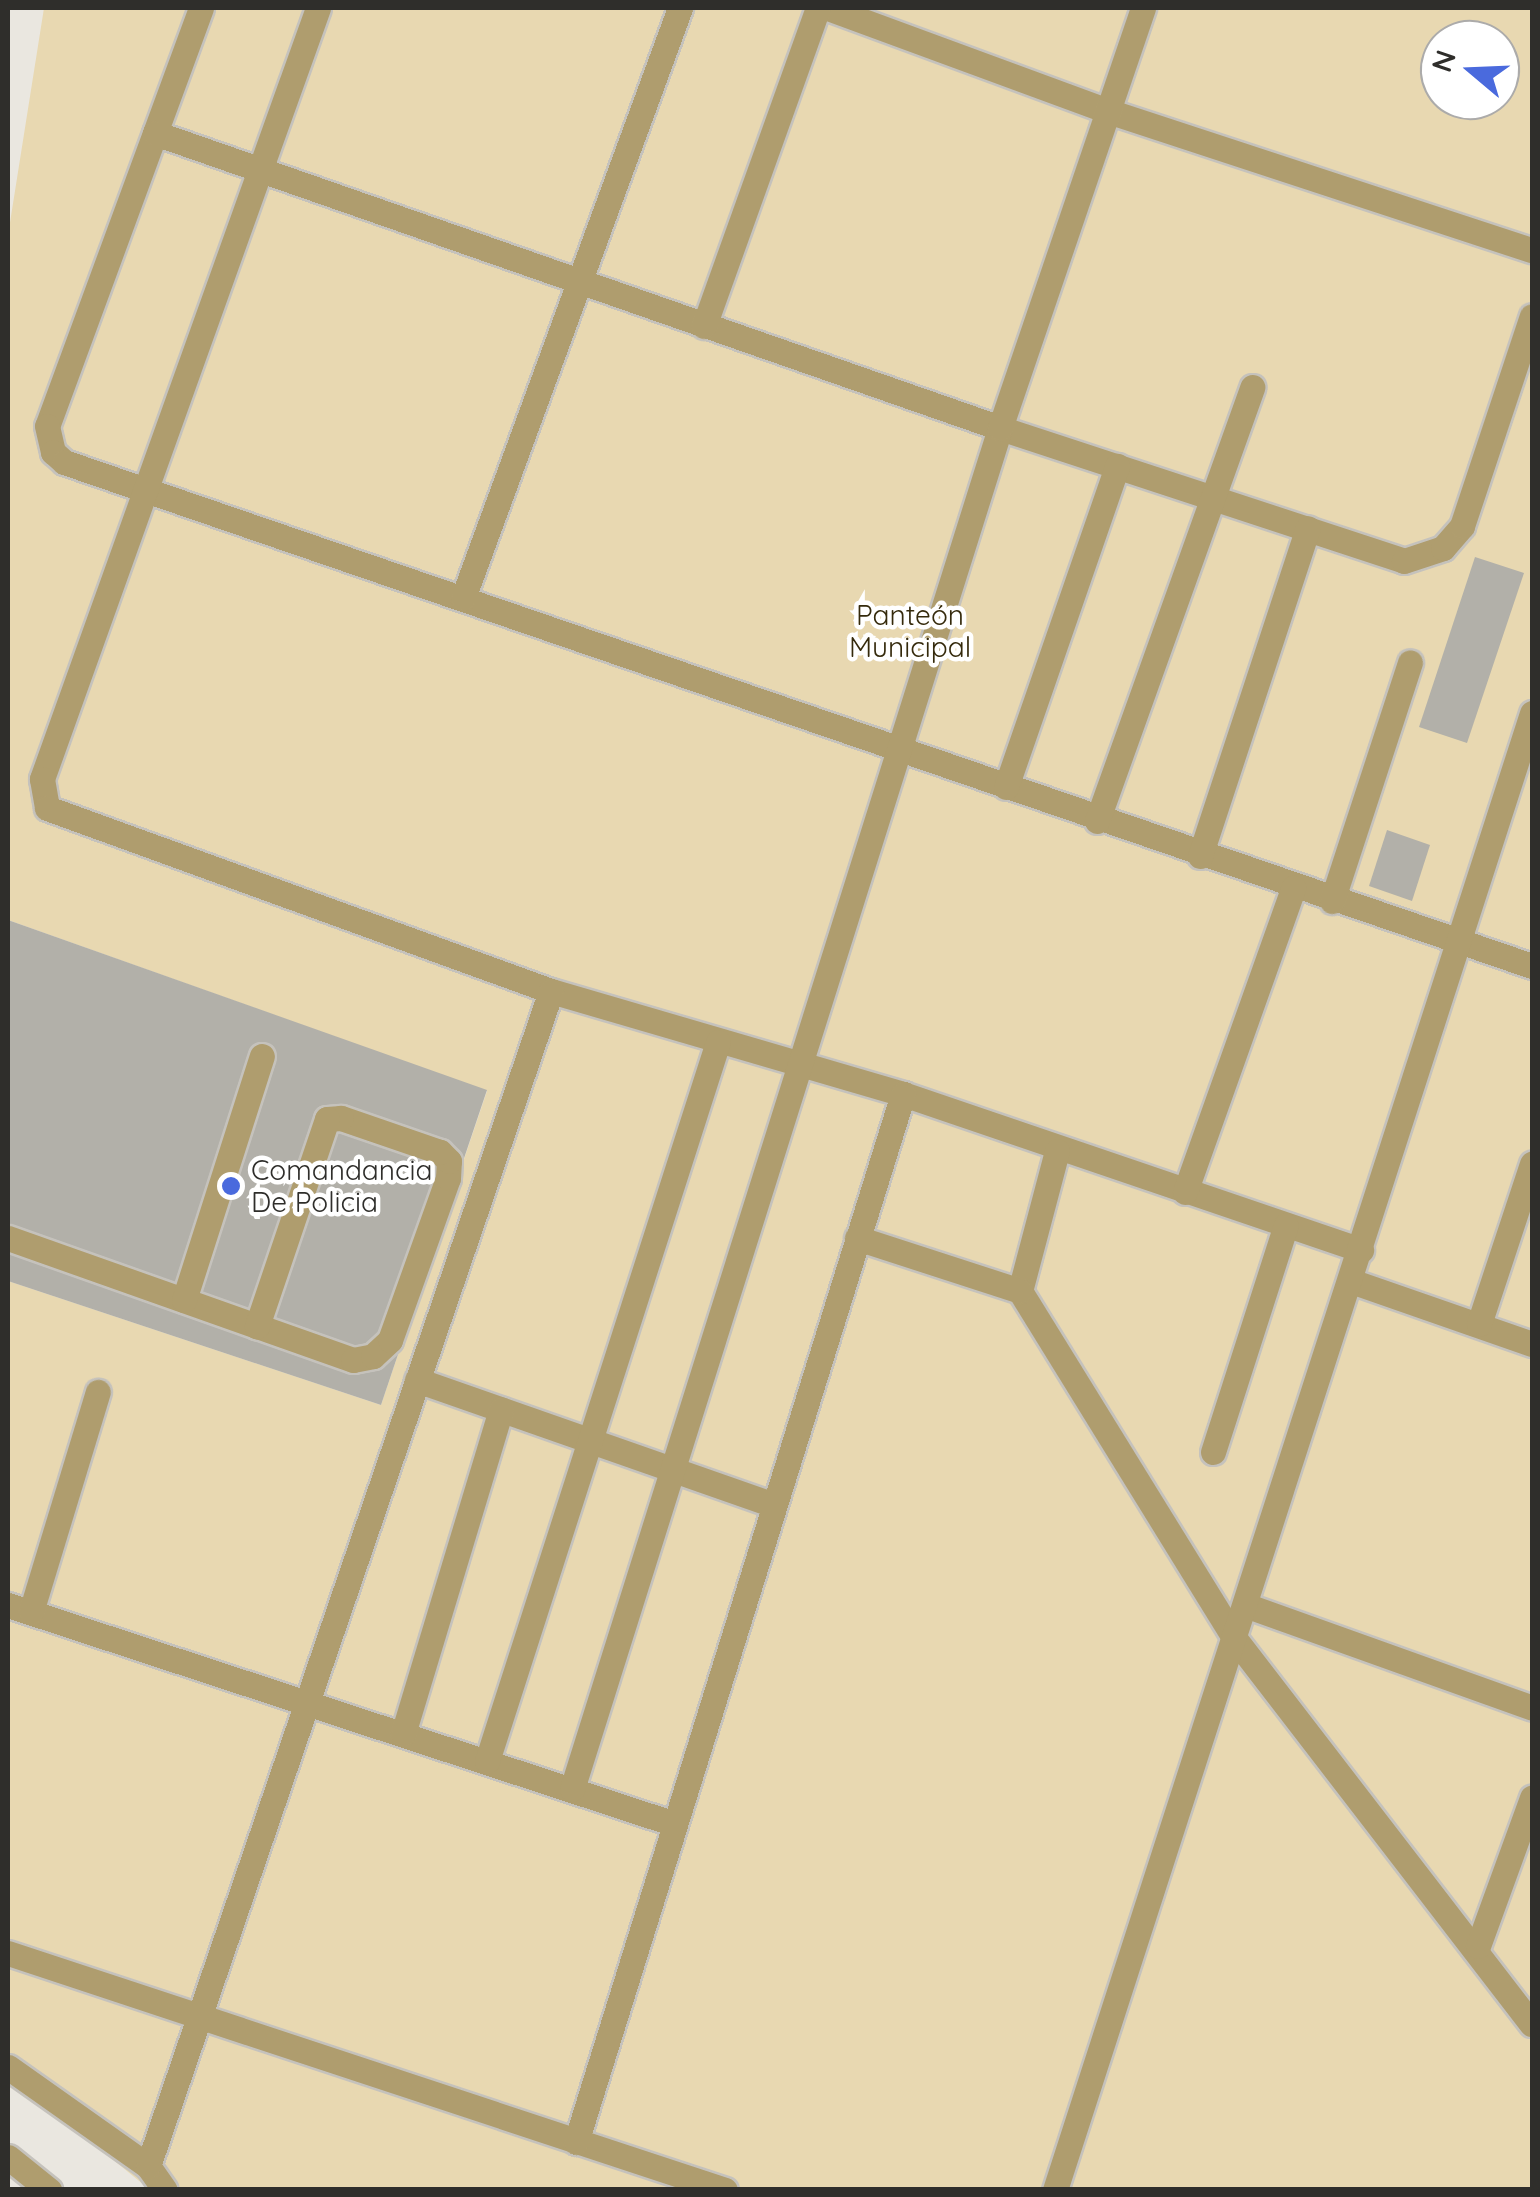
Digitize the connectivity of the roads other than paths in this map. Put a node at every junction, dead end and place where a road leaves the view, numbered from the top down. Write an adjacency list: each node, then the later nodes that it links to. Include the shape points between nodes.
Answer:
1 (201, 8): 8 (street)
2 (318, 8): 9 (street)
3 (680, 8): 11 (street)
4 (818, 8): 13 (street)
5 (828, 8): 7 (street)
6 (1144, 8): 7 (street)
7 (1108, 111): 10 (street); 16 (street)
8 (156, 132): 9 (street); 18 (street, via 46,426 52,452 64,462)
9 (262, 169): 11 (street); 18 (street)
10 (1532, 250)
11 (583, 285): 13 (street); 21 (street)
12 (1532, 316): 14 (street)
13 (704, 326): 16 (street)
14 (1523, 379): 20 (street, via 1462,526 1443,548 1404,560)
15 (1252, 387): 19 (street)
16 (1000, 428): 17 (street); 24 (street)
17 (1117, 466): 19 (street); 25 (street)
18 (148, 492): 21 (street); 32 (street, via 42,779 47,808)
19 (1212, 497): 20 (street); 26 (street)
20 (1308, 528): 27 (street)
21 (463, 598): 24 (street)
22 (1410, 662): 29 (street)
23 (1532, 713): 30 (street)
24 (900, 750): 25 (street); 35 (street)
25 (1006, 787): 26 (street)
26 (1097, 820): 27 (street)
27 (1200, 856): 28 (street)
28 (1293, 888): 29 (street); 39 (street)
29 (1332, 902): 30 (street)
30 (1458, 943): 31 (street); 43 (street)
31 (1532, 966)
32 (551, 990): 33 (street); 50 (street)
33 (718, 1042): 35 (street); 53 (street)
34 (262, 1056): 46 (street)
35 (800, 1064): 36 (street); 55 (street)
36 (902, 1094): 37 (street); 42 (street)
37 (1057, 1151): 39 (street); 45 (street)
38 (1532, 1164): 47 (street)
39 (1186, 1192): 40 (street)
40 (1286, 1225): 43 (street); 54 (street)
41 (8, 1238): 46 (street)
42 (857, 1238): 45 (street); 56 (street)
43 (1362, 1250): 44 (street)
44 (1351, 1282): 47 (street); 57 (street)
45 (1020, 1292): 59 (street)
46 (184, 1300): 48 (street)
47 (1479, 1324): 49 (street)
48 (257, 1326): 48 (street, via 327,1119 440,1152 449,1161 403,1310 390,1340 373,1356 354,1360)
49 (1532, 1344)
50 (417, 1380): 52 (street); 60 (street)
51 (98, 1392): 58 (street)
52 (501, 1410): 53 (street); 62 (street)
53 (587, 1440): 55 (street); 63 (street)
54 (1213, 1452)
55 (675, 1470): 56 (street); 64 (street)
56 (772, 1504): 66 (street)
57 (1246, 1605): 59 (street); 61 (street)
58 (19, 1608): 60 (street)
59 (1235, 1639): 67 (street); 79 (street)
60 (305, 1701): 62 (street); 69 (street)
61 (1532, 1708)
62 (403, 1734): 63 (street)
63 (487, 1762): 64 (street)
64 (572, 1790): 66 (street)
65 (1532, 1798): 67 (street)
66 (675, 1824): 72 (street)
67 (1478, 1946): 70 (street)
68 (8, 1953): 69 (street)
69 (197, 2011): 72 (street); 74 (street)
70 (1532, 2024)
71 (8, 2067): 74 (street)
72 (576, 2142): 78 (street)
73 (8, 2157): 76 (street)
74 (148, 2166): 77 (street)
75 (8, 2175): 76 (street)
76 (43, 2184)
77 (165, 2190)
78 (724, 2190)
79 (1055, 2190)

